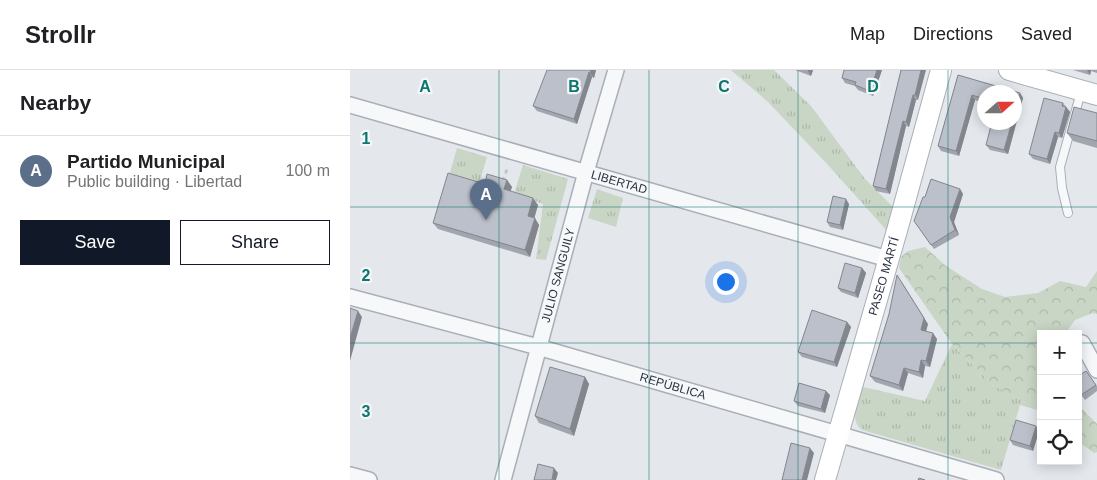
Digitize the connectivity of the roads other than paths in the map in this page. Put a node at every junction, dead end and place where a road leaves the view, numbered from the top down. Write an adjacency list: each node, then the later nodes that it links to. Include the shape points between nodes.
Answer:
1 (616, 70): 6 (street, JULIO SANGUILY)
2 (941, 70): 8 (street, PASEO MARTÍ)
3 (1010, 70): 4 (street)
4 (1089, 92): 7 (lane, via 1060,167)
5 (350, 105): 6 (street, LIBERTAD)
6 (586, 172): 8 (street, LIBERTAD); 11 (street, JULIO SANGUILY)
7 (1068, 212)
8 (888, 259): 13 (street, PASEO MARTÍ)
9 (350, 297): 11 (street, REPÚBLICA)
10 (1082, 344): 12 (street)
11 (538, 347): 13 (street, REPÚBLICA); 16 (street, JULIO SANGUILY)
12 (1097, 370)
13 (837, 435): 17 (street, PASEO MARTÍ); 18 (street, REPÚBLICA)
14 (350, 475): 15 (street)
15 (369, 480)
16 (503, 480)
17 (825, 480)
18 (996, 480)

